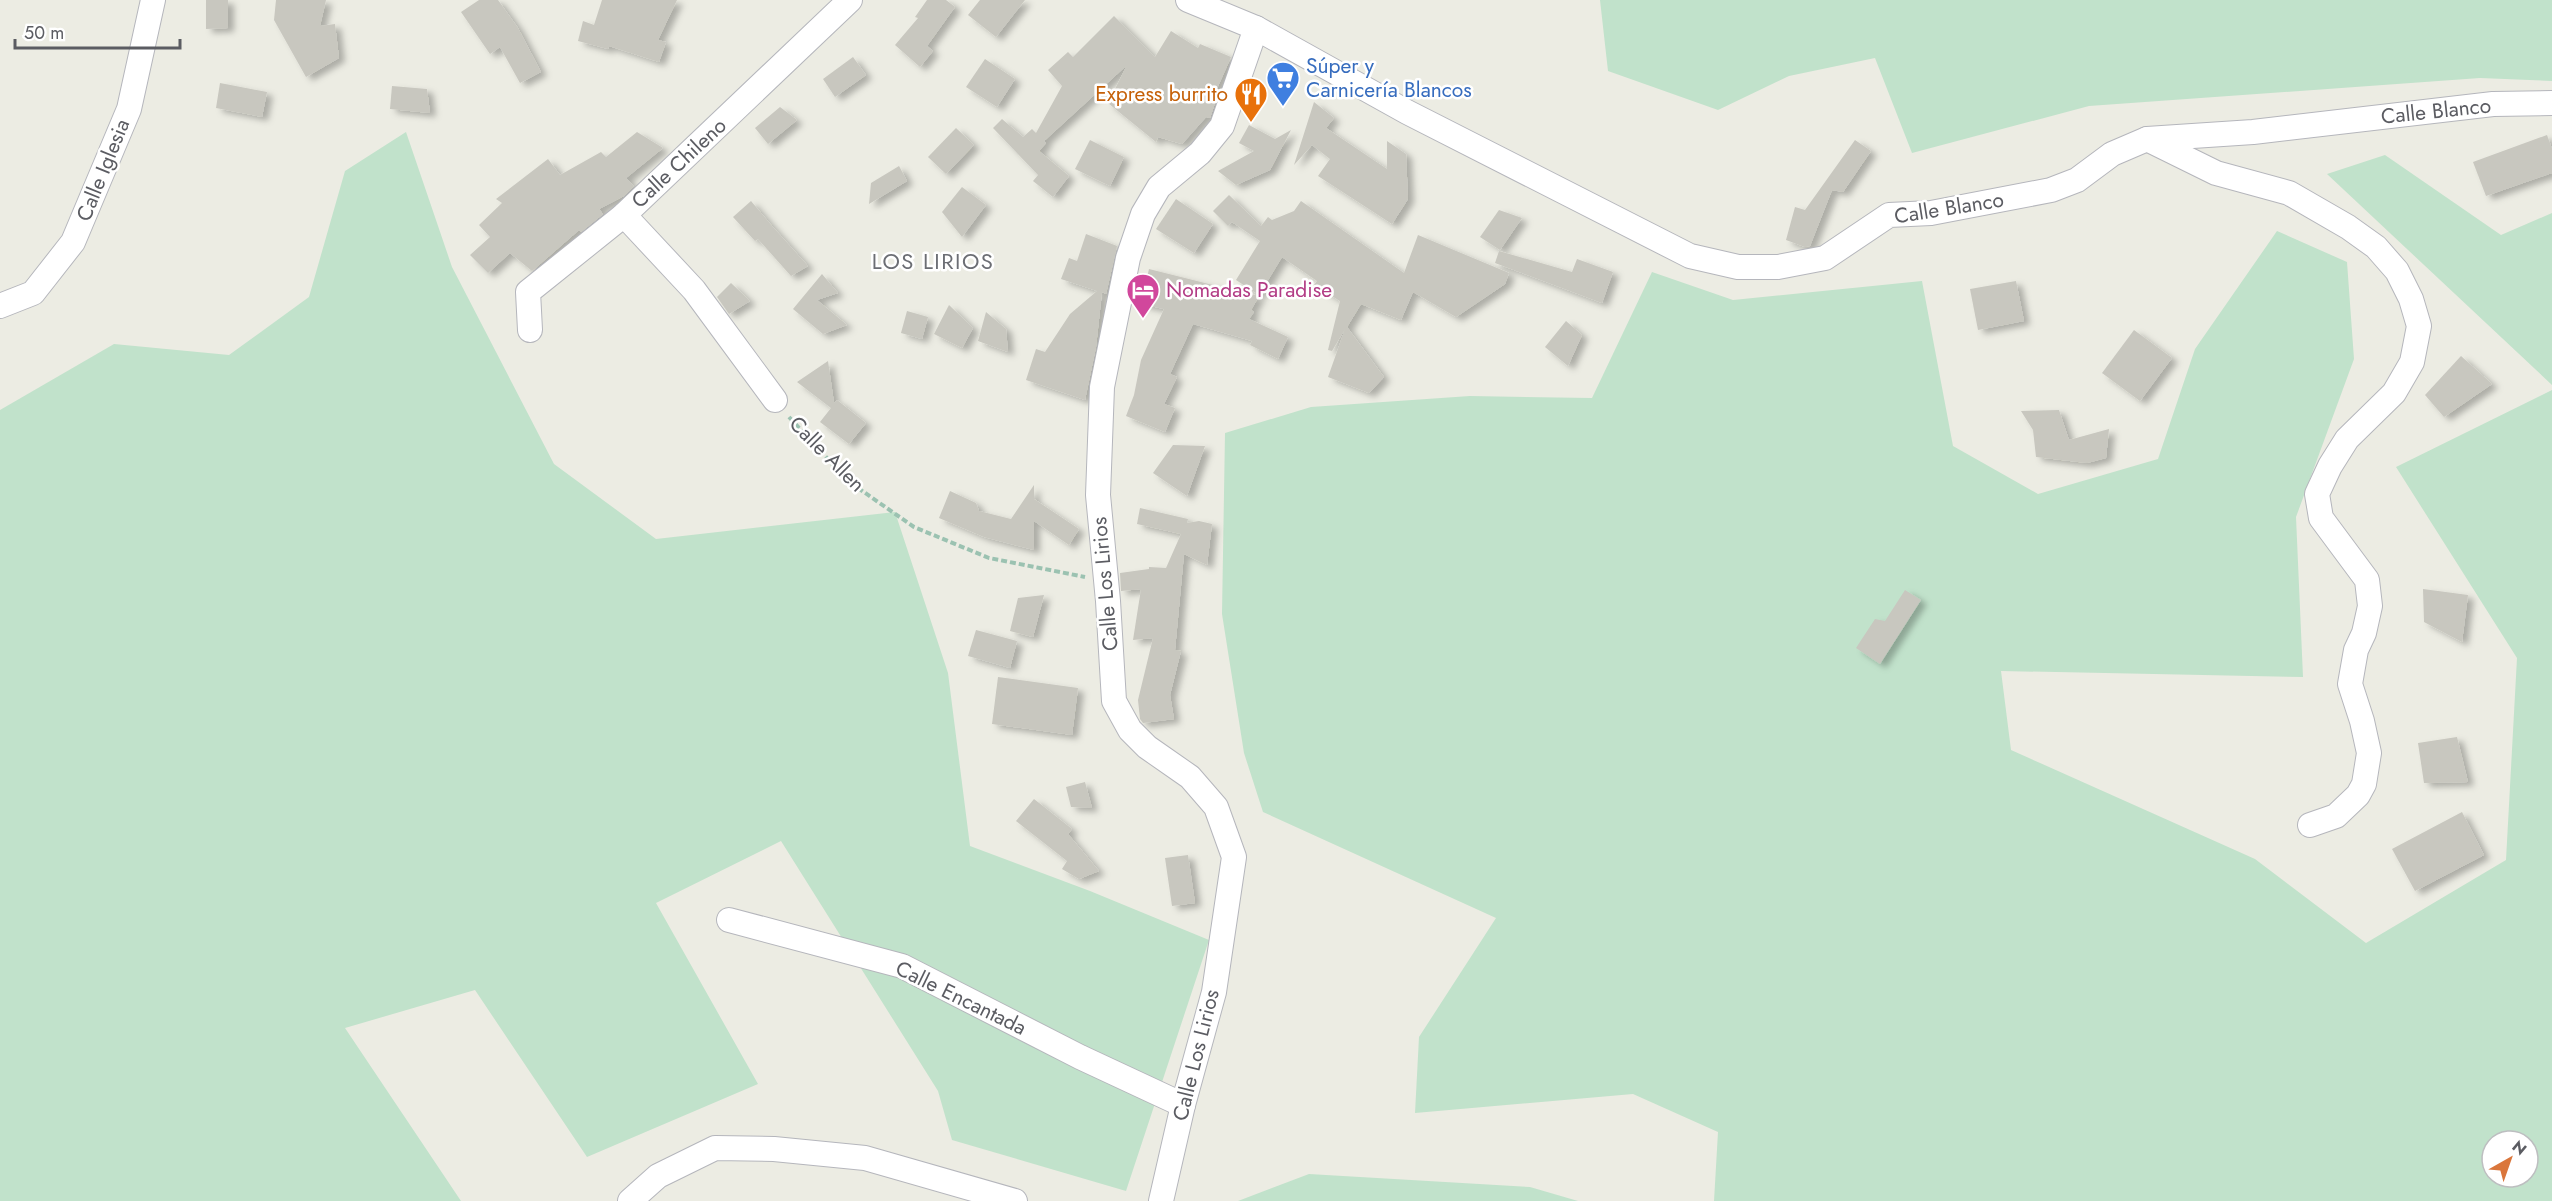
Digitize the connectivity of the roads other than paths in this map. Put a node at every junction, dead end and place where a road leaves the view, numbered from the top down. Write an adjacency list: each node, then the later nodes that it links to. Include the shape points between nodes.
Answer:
1 (153, 0): 8 (street, Calle Iglesia, via 129,109 74,242 33,293)
2 (850, 0): 7 (street, Calle Chileno)
3 (1188, 0): 4 (street)
4 (1256, 28): 6 (street, Calle Blanco, via 1407,112 1690,255 1738,267 1778,267 1825,258 1889,215 1931,213 2051,190 2077,180 2112,154); 13 (street, Calle Los Lirios, via 1222,126 1200,153 1159,187 1143,214 1128,258 1102,387 1098,495 1114,701 1130,730 1190,777 1216,807 1234,857 1214,992)
5 (2552, 103): 6 (street, Calle Blanco, via 2493,104 2253,132)
6 (2146, 139): 11 (street, via 2216,173 2289,193 2348,227 2376,247 2397,271 2419,326 2412,362 2394,393 2347,439 2317,494 2321,518 2367,580 2370,606 2350,684 2369,753 2364,784 2358,795 2336,816)
7 (624, 215): 9 (street, Calle Chileno, via 528,292); 10 (street, Calle Allen, via 694,290)
8 (0, 306)
9 (530, 330)
10 (775, 400)
11 (2310, 825)
12 (729, 920): 13 (street, Calle Encantada, via 902,966)
13 (1183, 1106): 16 (street, Calle Los Lirios)
14 (630, 1201): 15 (street, via 658,1176 715,1148 865,1158)
15 (1015, 1201)
16 (1161, 1201)

